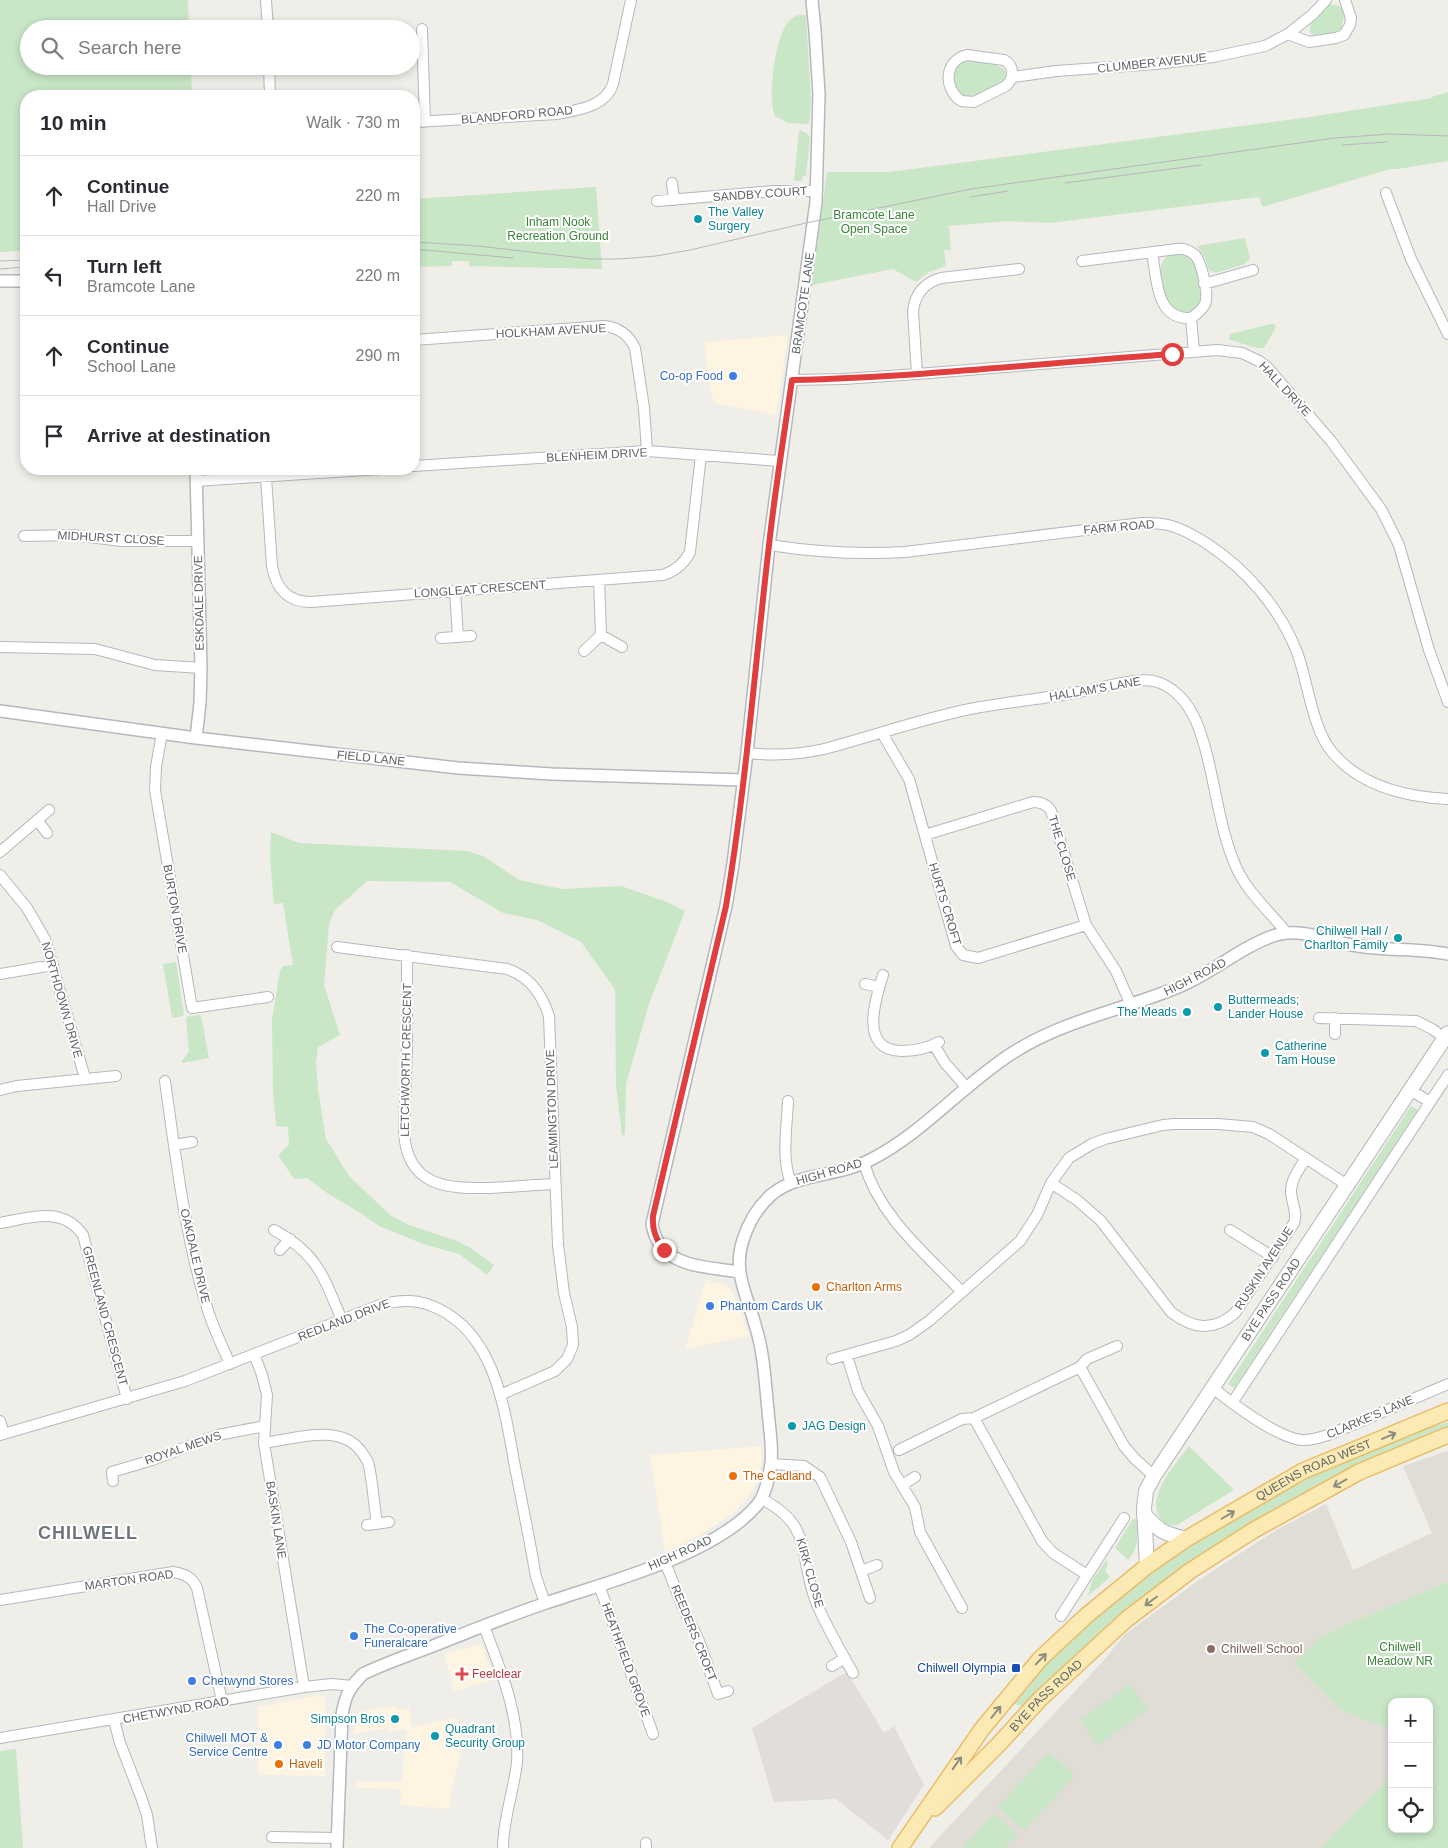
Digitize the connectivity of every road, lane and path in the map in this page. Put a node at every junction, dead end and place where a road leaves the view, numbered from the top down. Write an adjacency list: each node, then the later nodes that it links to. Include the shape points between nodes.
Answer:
1 (266, 0): 6 (street)
2 (631, 0): 13 (street, BLANDFORD ROAD, via 614,84 608,94 595,104 557,114)
3 (812, 0): 15 (street, BRAMCOTE LANE, via 819,94)
4 (1326, 0): 8 (street, CLUMBER AVENUE)
5 (1345, 0): 8 (street, via 1351,18 1344,35 1309,42)
6 (267, 20)
7 (422, 29): 13 (street)
8 (1288, 34): 10 (street, CLUMBER AVENUE, via 1265,46 1213,56)
9 (269, 75): 11 (street)
10 (1013, 77): 10 (street, via 1006,86 974,102 961,101 948,86 950,69 956,59 967,55 1004,60 1011,66)
11 (270, 90)
12 (420, 122): 13 (street, BLANDFORD ROAD)
13 (425, 122)
14 (672, 183): 17 (street)
15 (817, 190): 17 (street, SANDBY COURT); 31 (street, BRAMCOTE LANE)
16 (1386, 193): 27 (street, via 1411,259)
17 (674, 200): 18 (street, SANDBY COURT)
18 (658, 201)
19 (1152, 252): 20 (street); 25 (street, via 1184,248 1190,251 1198,260); 26 (street, via 1164,307 1176,316)
20 (1082, 261)
21 (1019, 269): 30 (street, via 941,278 921,289 913,311)
22 (1253, 270): 25 (street)
23 (0, 281): 24 (street)
24 (20, 281)
25 (1204, 284): 26 (street, via 1205,303)
26 (1191, 318): 29 (street)
27 (1448, 334)
28 (420, 340): 32 (street, HOLKHAM AVENUE, via 604,326 620,331 632,342 636,354)
29 (1194, 352): 30 (street, HALL DRIVE); 53 (street, HALL DRIVE, via 1242,353 1268,368 1331,441 1371,494 1398,545)
30 (917, 374): 31 (street, HALL DRIVE)
31 (792, 380): 34 (street, BRAMCOTE LANE)
32 (647, 451): 33 (street, BLENHEIM DRIVE); 35 (street, BLENHEIM DRIVE)
33 (701, 455): 34 (street, BLENHEIM DRIVE); 43 (street, LONGLEAT CRESCENT, via 692,545 686,559 675,570 663,575)
34 (780, 461): 42 (street, BRAMCOTE LANE)
35 (420, 466)
36 (196, 475): 39 (street, ESKDALE DRIVE)
37 (283, 475): 38 (street)
38 (266, 477): 39 (street); 44 (street, LONGLEAT CRESCENT, via 274,575 277,586 286,596 311,602)
39 (196, 481): 41 (street, ESKDALE DRIVE)
40 (24, 536): 41 (street, MIDHURST CLOSE)
41 (198, 541): 52 (street, ESKDALE DRIVE)
42 (769, 545): 58 (street, BRAMCOTE LANE); 60 (street, FARM ROAD, via 875,554 1142,523 1169,525 1196,537 1234,565 1273,607 1297,653 1319,729 1332,753 1367,780 1384,788)
43 (599, 580): 44 (street, LONGLEAT CRESCENT); 45 (street)
44 (455, 591): 47 (street)
45 (601, 635): 50 (street); 51 (street)
46 (471, 636): 47 (street)
47 (458, 637): 48 (street)
48 (441, 638)
49 (0, 647): 52 (street, via 96,649 155,665)
50 (622, 647)
51 (584, 650)
52 (201, 668): 57 (street, ESKDALE DRIVE)
53 (1448, 702)
54 (0, 711): 56 (street, FIELD LANE)
55 (882, 733): 58 (street, HALLAM'S LANE, via 801,754); 64 (street, HURTS CROFT, via 909,779); 68 (street, HALLAM'S LANE, via 970,709 1135,681 1155,681 1166,686 1187,704 1196,722 1236,867)
56 (162, 734): 57 (street, FIELD LANE); 77 (street, BURTON DRIVE, via 155,790 192,1008)
57 (196, 738): 59 (street, FIELD LANE, via 458,768)
58 (747, 753): 59 (street, BRAMCOTE LANE)
59 (743, 780): 106 (street, BRAMCOTE LANE, via 726,906 652,1224 655,1237 664,1250 678,1260)
60 (1448, 799)
61 (49, 810): 62 (street)
62 (37, 820): 63 (street); 65 (street)
63 (48, 832)
64 (925, 835): 67 (street, THE CLOSE, via 1033,802 1046,805 1051,811); 67 (street, HURTS CROFT, via 956,946 963,955 978,958)
65 (0, 852)
66 (0, 875): 72 (street, NORTHDOWN DRIVE, via 38,925)
67 (1086, 925): 78 (street, THE CLOSE, via 1116,971)
68 (1287, 933): 70 (street, HIGH ROAD, via 1306,934 1359,947); 78 (street, HIGH ROAD, via 1254,945 1184,985)
69 (337, 946): 71 (street, LEAMINGTON DRIVE)
70 (1448, 954)
71 (407, 955): 98 (street, LEAMINGTON DRIVE, via 507,968 526,978 537,991 549,1016); 98 (street, LETCHWORTH CRESCENT, via 404,1132 408,1152 416,1167 432,1182 455,1188)
72 (53, 965): 73 (street); 85 (street, NORTHDOWN DRIVE)
73 (0, 974)
74 (882, 975): 76 (street)
75 (865, 984): 76 (street)
76 (879, 987): 87 (street, via 872,1020 882,1044 886,1048 906,1051 936,1043 945,1063)
77 (268, 997)
78 (1130, 1005): 87 (street, HIGH ROAD, via 1044,1035 1015,1051)
79 (1319, 1018): 80 (street)
80 (1335, 1018): 81 (street); 82 (street, via 1416,1021)
81 (1335, 1034)
82 (1446, 1035): 89 (main road, BYE PASS ROAD)
83 (1448, 1075): 91 (street, BYE PASS ROAD)
84 (116, 1076): 85 (street)
85 (85, 1078): 88 (street)
86 (165, 1081): 93 (street, OAKDALE DRIVE)
87 (967, 1088): 95 (street, HIGH ROAD, via 927,1123)
88 (0, 1090)
89 (1410, 1090): 91 (street); 99 (main road, BYE PASS ROAD)
90 (788, 1101): 96 (street, via 786,1171)
91 (1430, 1102): 119 (street, BYE PASS ROAD)
92 (192, 1142): 93 (street)
93 (174, 1144): 113 (street, OAKDALE DRIVE, via 186,1225 199,1278 210,1316)
94 (1306, 1158): 97 (street, via 1253,1128 1174,1124 1120,1134 1092,1144 1069,1158); 99 (street); 105 (street, RUSKIN AVENUE, via 1291,1187 1296,1214 1294,1223)
95 (864, 1163): 96 (street, HIGH ROAD); 107 (street, via 870,1184 884,1207)
96 (791, 1183): 106 (street, HIGH ROAD, via 772,1194 751,1222 741,1247)
97 (1051, 1183): 105 (street, RUSKIN AVENUE, via 1101,1221 1171,1312 1193,1325 1215,1326 1227,1320); 107 (street, via 1037,1215 1020,1240)
98 (555, 1184): 117 (street, LEAMINGTON DRIVE, via 558,1245 573,1345 567,1359 556,1371)
99 (1347, 1185): 116 (main road, BYE PASS ROAD)
100 (0, 1224): 118 (street, GREENLAND CRESCENT, via 57,1216 78,1228 83,1235)
101 (274, 1230): 103 (street)
102 (1230, 1230): 105 (street)
103 (290, 1238): 104 (street); 108 (street, via 315,1262)
104 (280, 1250)
105 (1273, 1257)
106 (739, 1272): 128 (street, HIGH ROAD, via 760,1346)
107 (962, 1292): 111 (street, via 909,1335)
108 (342, 1320): 110 (street, REDLAND DRIVE); 117 (street, REDLAND DRIVE, via 392,1301 411,1300 432,1306 453,1317 470,1333 486,1357)
109 (1117, 1346): 114 (street, via 1087,1359)
110 (254, 1354): 113 (street, REDLAND DRIVE); 123 (street, BASKIN LANE, via 267,1395)
111 (847, 1356): 112 (street); 132 (street, via 858,1391 878,1426 894,1472)
112 (832, 1359)
113 (230, 1364): 118 (street, REDLAND DRIVE)
114 (1080, 1367): 121 (street); 129 (street, via 1124,1446)
115 (1448, 1384): 119 (street, CLARKE'S LANE, via 1310,1440 1284,1434)
116 (1214, 1389): 119 (street, CLARKE'S LANE); 129 (main road, BYE PASS ROAD)
117 (500, 1395): 147 (street, REDLAND DRIVE, via 536,1577)
118 (127, 1398): 125 (street, REDLAND DRIVE)
119 (1232, 1403)
120 (1448, 1411): 137 (main road, QUEENS ROAD WEST, one-way to 120, via 1303,1471)
121 (974, 1418): 127 (street, via 962,1419); 143 (street, via 1042,1541 1053,1553)
122 (0, 1421): 125 (street)
123 (265, 1426): 126 (street, BASKIN LANE); 131 (street, ROYAL MEWS, via 218,1435 112,1472)
124 (1448, 1434): 142 (main road, QUEENS ROAD WEST, one-way to 142, via 1359,1472 1254,1530)
125 (2, 1435)
126 (264, 1443): 136 (street, via 327,1434 354,1444 369,1464 372,1524); 155 (street, BASKIN LANE)
127 (899, 1450)
128 (771, 1464): 133 (street, HIGH ROAD); 141 (street, via 804,1466 820,1477)
129 (1154, 1476): 134 (main road, BYE PASS ROAD, via 1146,1491)
130 (915, 1477): 132 (street)
131 (113, 1481)
132 (902, 1485): 148 (street, via 915,1507 920,1532)
133 (762, 1499): 138 (street, HIGH ROAD, via 729,1530 699,1548); 151 (street, KIRK CLOSE, via 785,1513 797,1529 816,1601)
134 (1144, 1514): 137 (main road, via 1164,1534); 140 (main road, BYE PASS ROAD)
135 (1124, 1518): 143 (street)
136 (389, 1522)
137 (1186, 1540): 140 (main road, BYE PASS ROAD)
138 (665, 1562): 144 (street, HIGH ROAD); 156 (street, REEDERS CROFT, via 718,1694)
139 (877, 1565): 141 (street)
140 (1147, 1566): 161 (main road, BYE PASS ROAD, one-way to 140, via 956,1764 1040,1659)
141 (861, 1571): 145 (street)
142 (1190, 1572): 161 (main road, BYE PASS ROAD, one-way to 161, via 1127,1619 1040,1699)
143 (1087, 1575): 149 (street)
144 (600, 1586): 147 (street, HIGH ROAD); 159 (street, HEATHFIELD GROVE)
145 (870, 1598)
146 (0, 1600): 157 (street, MARTON ROAD, via 173,1572 189,1577 197,1588)
147 (545, 1603): 150 (street, HIGH ROAD)
148 (962, 1608)
149 (1061, 1616)
150 (484, 1626): 154 (street, HIGH ROAD, via 370,1670); 165 (street, via 510,1700 517,1746)
151 (845, 1658): 152 (street); 153 (street, KIRK CLOSE)
152 (832, 1666)
153 (853, 1673)
154 (352, 1686): 155 (street, CHETWYND ROAD); 163 (street, via 346,1694 342,1715)
155 (304, 1687): 157 (street, CHETWYND ROAD)
156 (728, 1691)
157 (222, 1701): 158 (street, CHETWYND ROAD)
158 (114, 1720): 160 (street, CHETWYND ROAD); 164 (street, via 147,1815)
159 (654, 1734)
160 (0, 1738)
161 (911, 1833): 166 (main road, BYE PASS ROAD)
162 (272, 1838): 163 (street)
163 (337, 1843)
164 (152, 1848)
165 (503, 1848)
166 (900, 1848)

